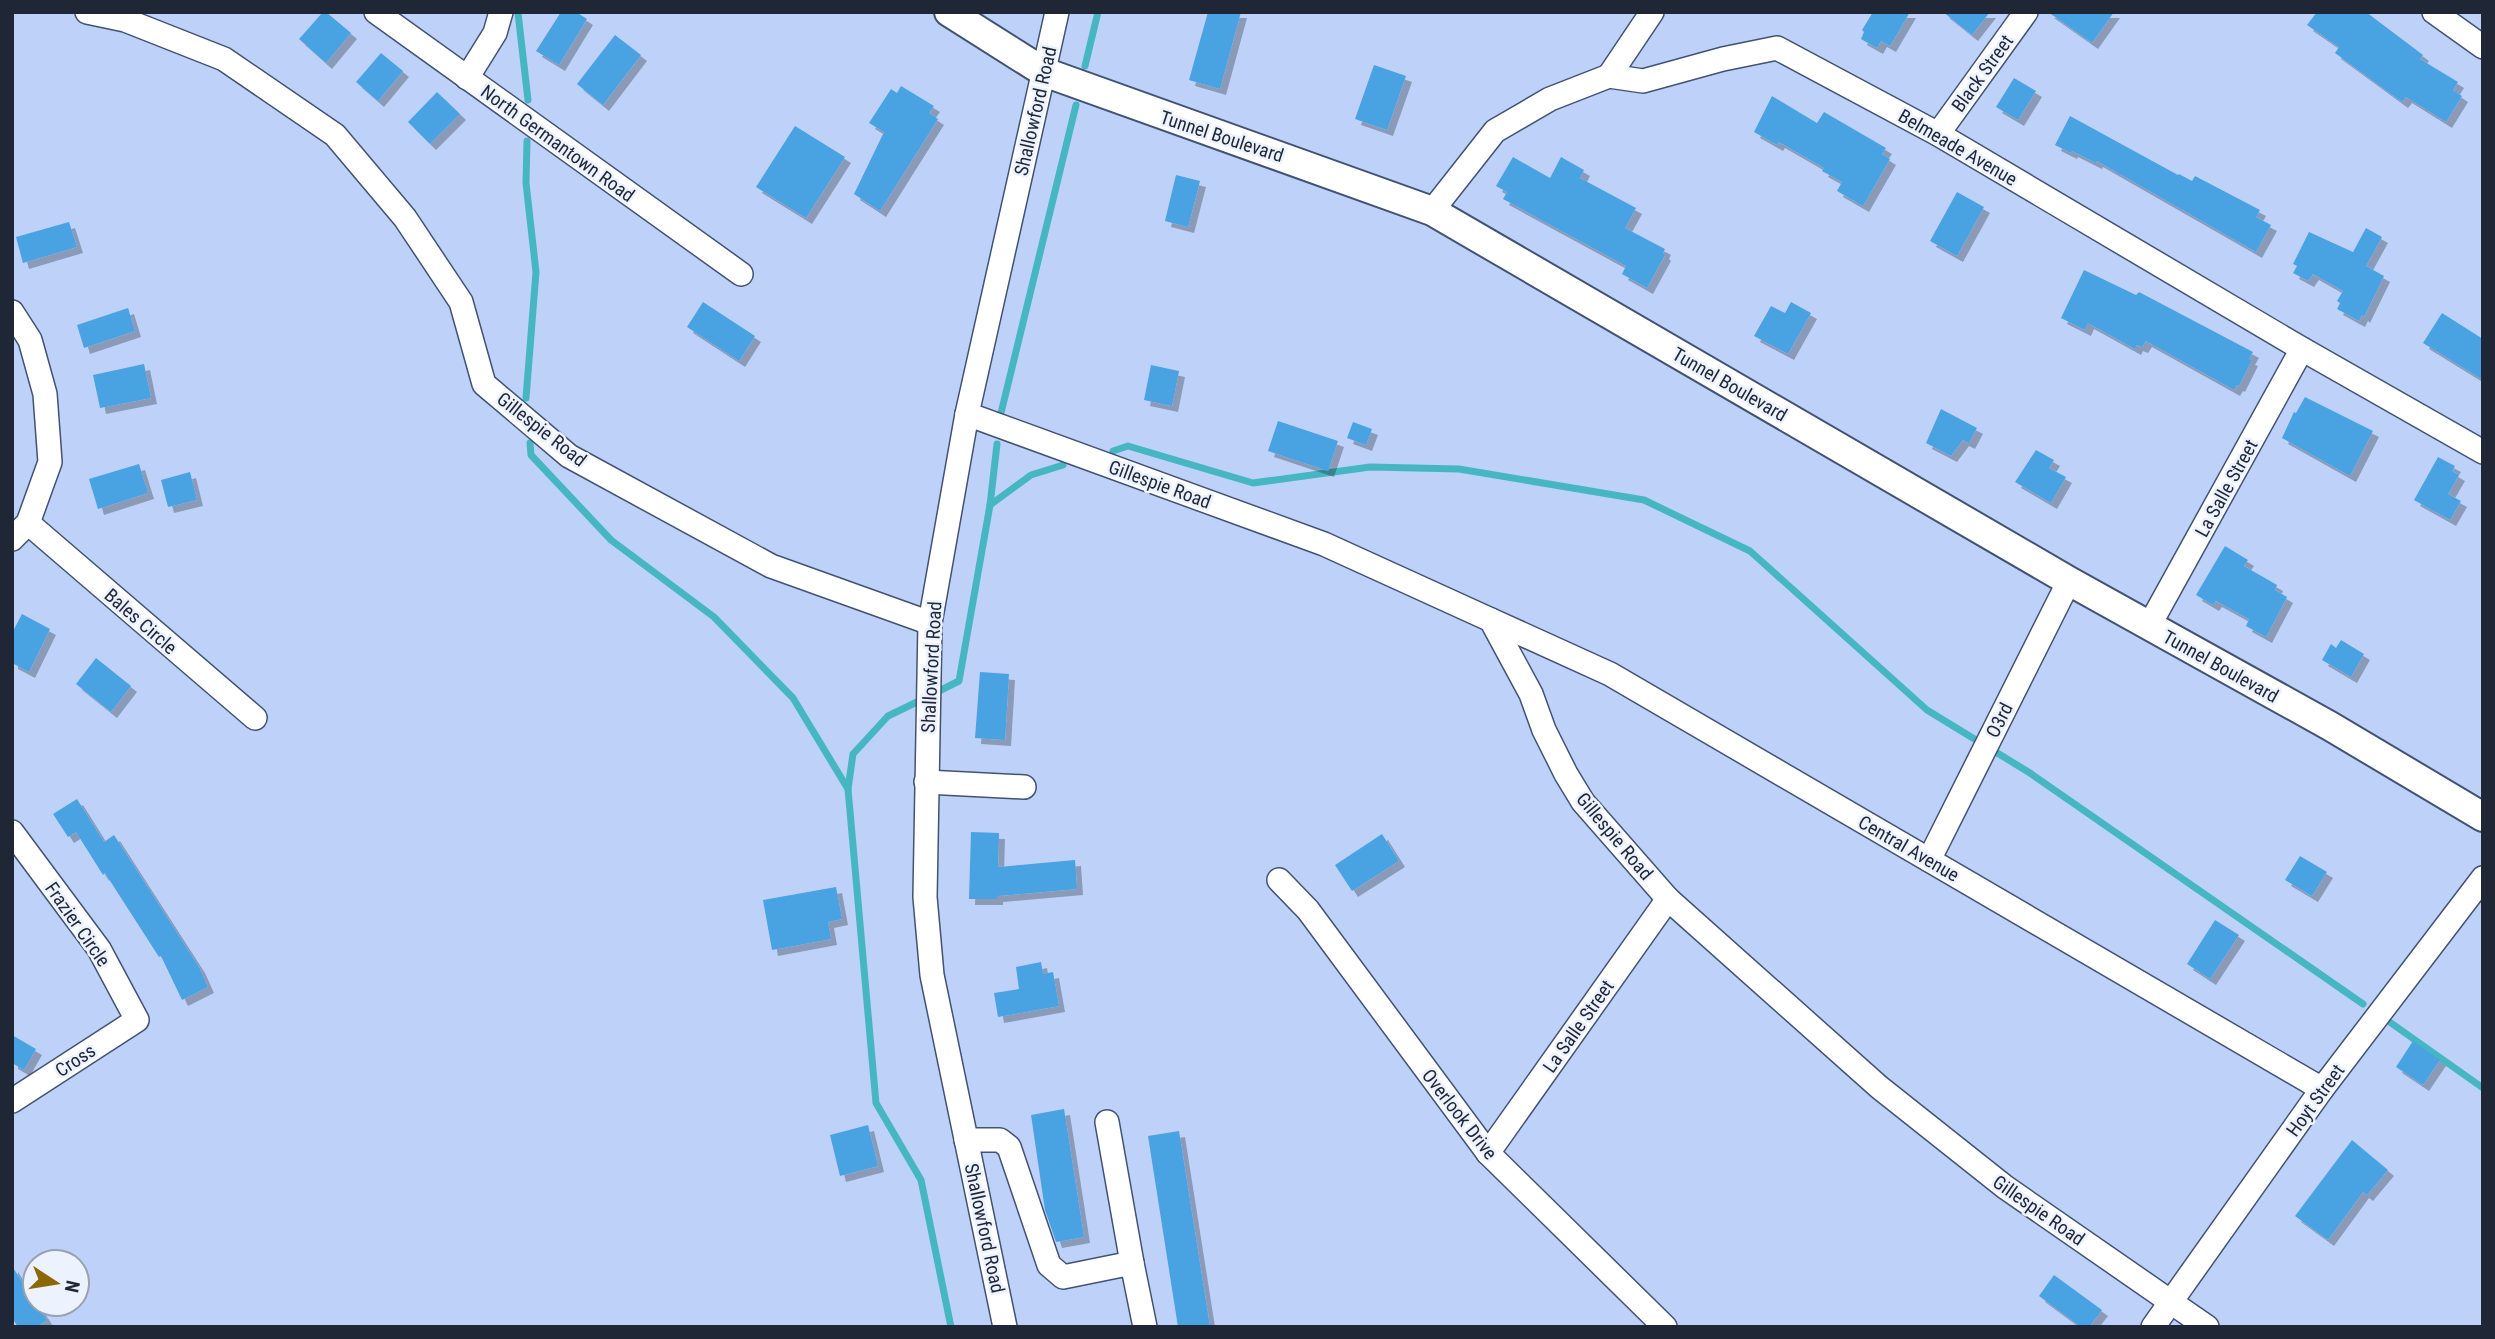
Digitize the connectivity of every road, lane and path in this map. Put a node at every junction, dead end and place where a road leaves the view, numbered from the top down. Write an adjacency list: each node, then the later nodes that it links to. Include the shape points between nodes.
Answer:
1 (87, 12): 23 (street, Gillespie Road, via 125,20 224,59 335,135 405,218 461,302 485,384 569,456 771,566)
2 (501, 12): 12 (street, via 495,33)
3 (949, 12): 10 (main road, Tunnel Boulevard)
4 (1057, 12): 10 (street, Shallowford Road)
5 (1652, 12): 11 (street)
6 (2026, 12): 13 (street, Black Street)
7 (2434, 12): 9 (street)
8 (387, 15): 12 (street, North Germantown Road)
9 (2483, 47)
10 (1044, 72): 14 (main road, Tunnel Boulevard); 18 (street, Shallowford Road)
11 (1609, 76): 13 (street, Belmeade Avenue, via 1643,81 1777,48); 14 (street, Belmeade Avenue, via 1550,99 1495,131)
12 (467, 78): 15 (street, North Germantown Road)
13 (1938, 134): 17 (street, Belmeade Avenue)
14 (1432, 211): 21 (main road, Tunnel Boulevard)
15 (741, 274)
16 (12, 312): 20 (street, via 30,340 45,394 50,462)
17 (2302, 349): 19 (street, Belmeade Avenue); 24 (street, La Salle Street)
18 (967, 414): 22 (street, Gillespie Road, via 1324,544); 23 (street, Shallowford Road)
19 (2483, 453)
20 (20, 531): 25 (street, Bales Circle)
21 (2069, 581): 24 (main road, Tunnel Boulevard); 30 (street, O3rd)
22 (1491, 620): 30 (street, Central Avenue, via 1610,674); 33 (street, Gillespie Road, via 1577,793)
23 (930, 623): 26 (street, Shallowford Road)
24 (2149, 626): 28 (main road, Tunnel Boulevard)
25 (255, 718)
26 (926, 782): 27 (street); 38 (street, Shallowford Road, via 925,897 932,975)
27 (1024, 787)
28 (2483, 817)
29 (12, 832): 34 (street, Frazier Circle, via 99,949)
30 (1929, 860): 35 (street, Central Avenue)
31 (2483, 878): 35 (street, Hoyt Street)
32 (1279, 880): 39 (street, Overlook Drive, via 1308,910)
33 (1668, 899): 39 (street, La Salle Street); 41 (street, Gillespie Road, via 1879,1087 2005,1187)
34 (137, 1020): 36 (street, Cross)
35 (2322, 1088): 41 (street, Hoyt Street)
36 (12, 1101)
37 (1107, 1122): 40 (street)
38 (967, 1140): 40 (street, via 1000,1140 1009,1147 1049,1265 1063,1277); 42 (street, Shallowford Road)
39 (1488, 1153): 44 (street, Overlook Drive)
40 (1132, 1263): 43 (street)
41 (2172, 1302): 45 (street, Hoyt Street); 46 (street, Gillespie Road)
42 (1005, 1327)
43 (1145, 1327)
44 (1665, 1327)
45 (2153, 1327)
46 (2207, 1327)

